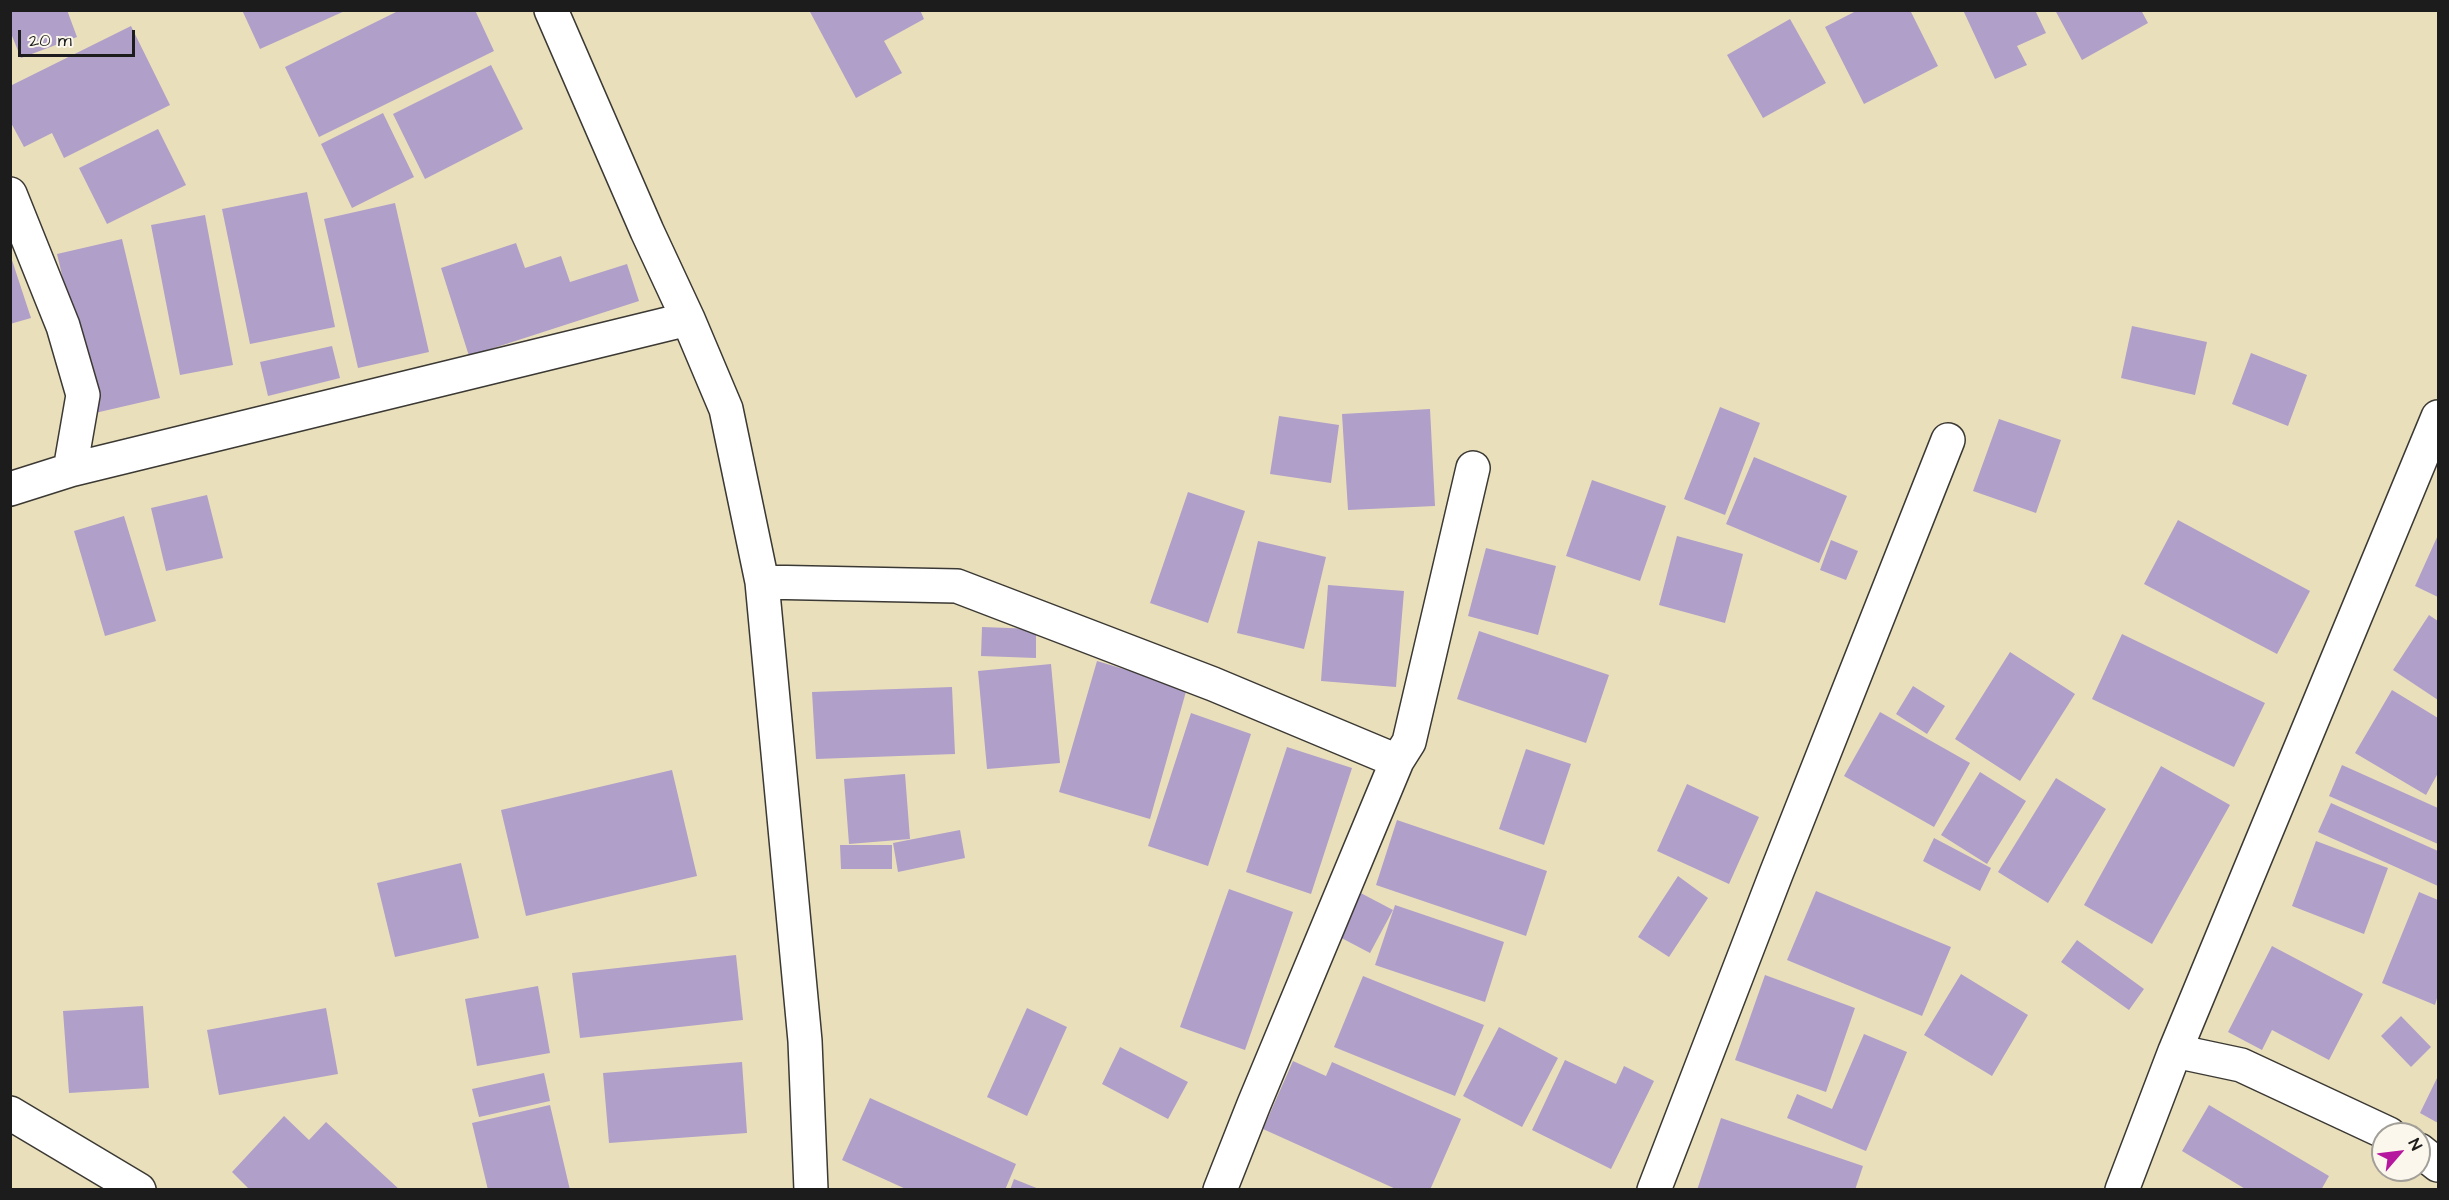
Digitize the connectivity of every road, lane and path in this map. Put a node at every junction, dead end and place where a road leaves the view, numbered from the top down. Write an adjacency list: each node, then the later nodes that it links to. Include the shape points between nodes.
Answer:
1 (551, 10): 3 (street)
2 (10, 194): 7 (street, via 63,326 83,395)
3 (688, 319): 7 (street); 9 (street, via 726,409)
4 (2439, 417): 11 (street)
5 (1948, 440): 17 (street)
6 (1473, 468): 10 (street, via 1409,742)
7 (70, 470): 8 (street)
8 (10, 489)
9 (762, 582): 10 (street, via 957,586 1213,684); 15 (street, via 805,1041)
10 (1397, 761): 16 (street)
11 (2175, 1051): 13 (street, via 2241,1065); 18 (street)
12 (10, 1113): 14 (street)
13 (2371, 1126)
14 (139, 1190)
15 (812, 1190)
16 (1220, 1190)
17 (1654, 1190)
18 (2122, 1190)

